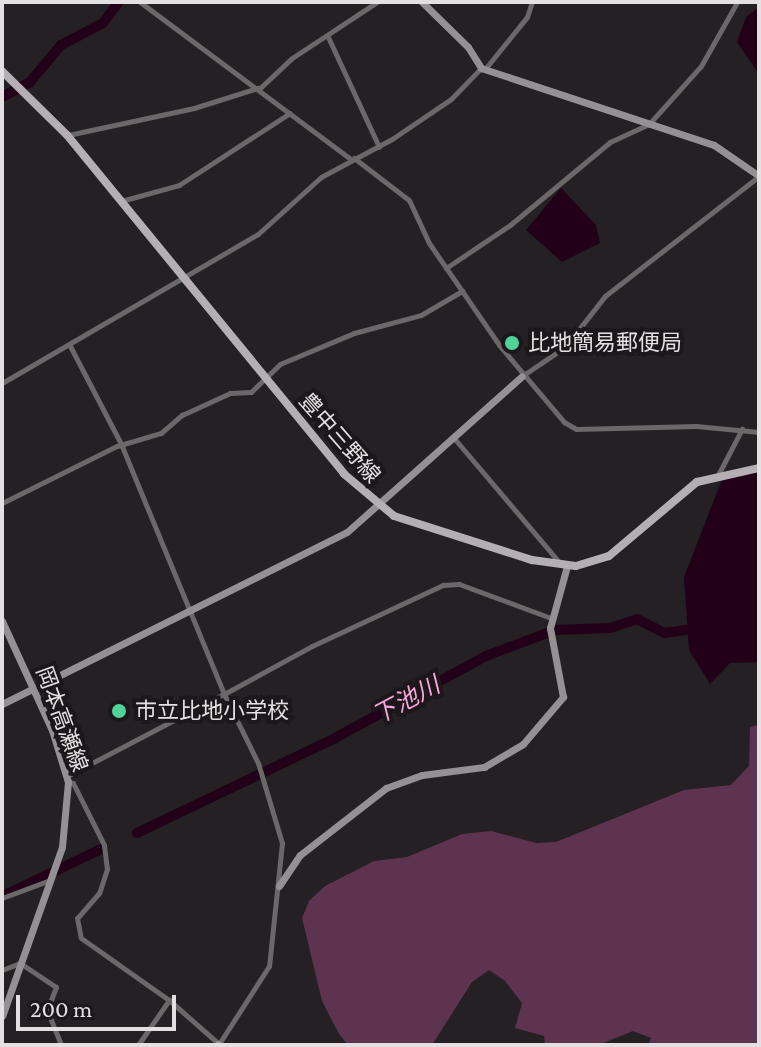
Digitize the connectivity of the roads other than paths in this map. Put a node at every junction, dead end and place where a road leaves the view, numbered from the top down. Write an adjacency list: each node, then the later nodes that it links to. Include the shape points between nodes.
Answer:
1 (140, 2): 9 (street)
2 (377, 2): 6 (street)
3 (422, 2): 7 (street)
4 (532, 2): 7 (street, via 527,17)
5 (737, 2): 11 (street, via 701,66)
6 (328, 37): 9 (street, via 292,58); 13 (street)
7 (483, 69): 11 (street); 13 (street, via 451,99)
8 (2, 71): 12 (main road, 豊中三野線)
9 (258, 88): 10 (street); 12 (street, via 194,108)
10 (290, 113): 14 (street); 16 (street, via 179,185)
11 (649, 124): 15 (street, via 714,145); 17 (street, via 610,142 510,225)
12 (67, 135): 16 (main road, 豊中三野線)
13 (379, 147): 14 (street)
14 (351, 158): 17 (street, via 409,200); 18 (street, via 258,234)
15 (759, 176): 21 (street, via 605,296 565,347)
16 (121, 201): 18 (main road, 豊中三野線)
17 (446, 268): 19 (street)
18 (181, 274): 20 (street, via 140,306); 22 (main road, 豊中三野線)
19 (462, 291): 21 (street); 22 (street, via 421,315 354,333 280,364)
20 (69, 344): 23 (street); 27 (street)
21 (522, 376): 24 (street, via 576,429); 26 (street)
22 (266, 378): 27 (street, via 251,392 230,393 182,415 161,433); 31 (main road, 豊中三野線, via 344,474)
23 (2, 383)
24 (742, 429): 25 (street); 29 (street)
25 (759, 432)
26 (453, 437): 31 (street); 32 (street)
27 (121, 444): 30 (street); 33 (street)
28 (759, 468): 29 (main road, 豊中三野線)
29 (719, 473): 32 (main road, 豊中三野線, via 679,493 609,556)
30 (2, 503)
31 (378, 506): 32 (main road, 豊中三野線, via 420,527); 33 (street, via 347,532)
32 (565, 566): 34 (street)
33 (189, 609): 36 (street); 37 (street)
34 (551, 618): 37 (street, via 466,587 443,585); 41 (street, via 563,697 523,744 484,767 422,775 386,788 338,831 300,855)
35 (2, 621): 36 (street, 岡本高瀬線)
36 (34, 690): 38 (street); 39 (street, 岡本高瀬線)
37 (224, 694): 39 (street); 41 (street, via 258,763 281,835)
38 (2, 704)
39 (67, 779): 40 (street, 岡本高瀬線, via 67,818); 45 (street, via 104,845 107,869 99,893 81,912 77,929 90,948)
40 (52, 876): 42 (street); 43 (street, 岡本高瀬線)
41 (279, 886): 49 (street, via 269,966)
42 (2, 898)
43 (20, 963): 44 (street); 46 (street, 岡本高瀬線); 47 (street, via 56,987 47,1005)
44 (2, 970)
45 (169, 1000): 48 (street); 49 (street)
46 (2, 1016)
47 (61, 1045)
48 (138, 1045)
49 (219, 1045)

